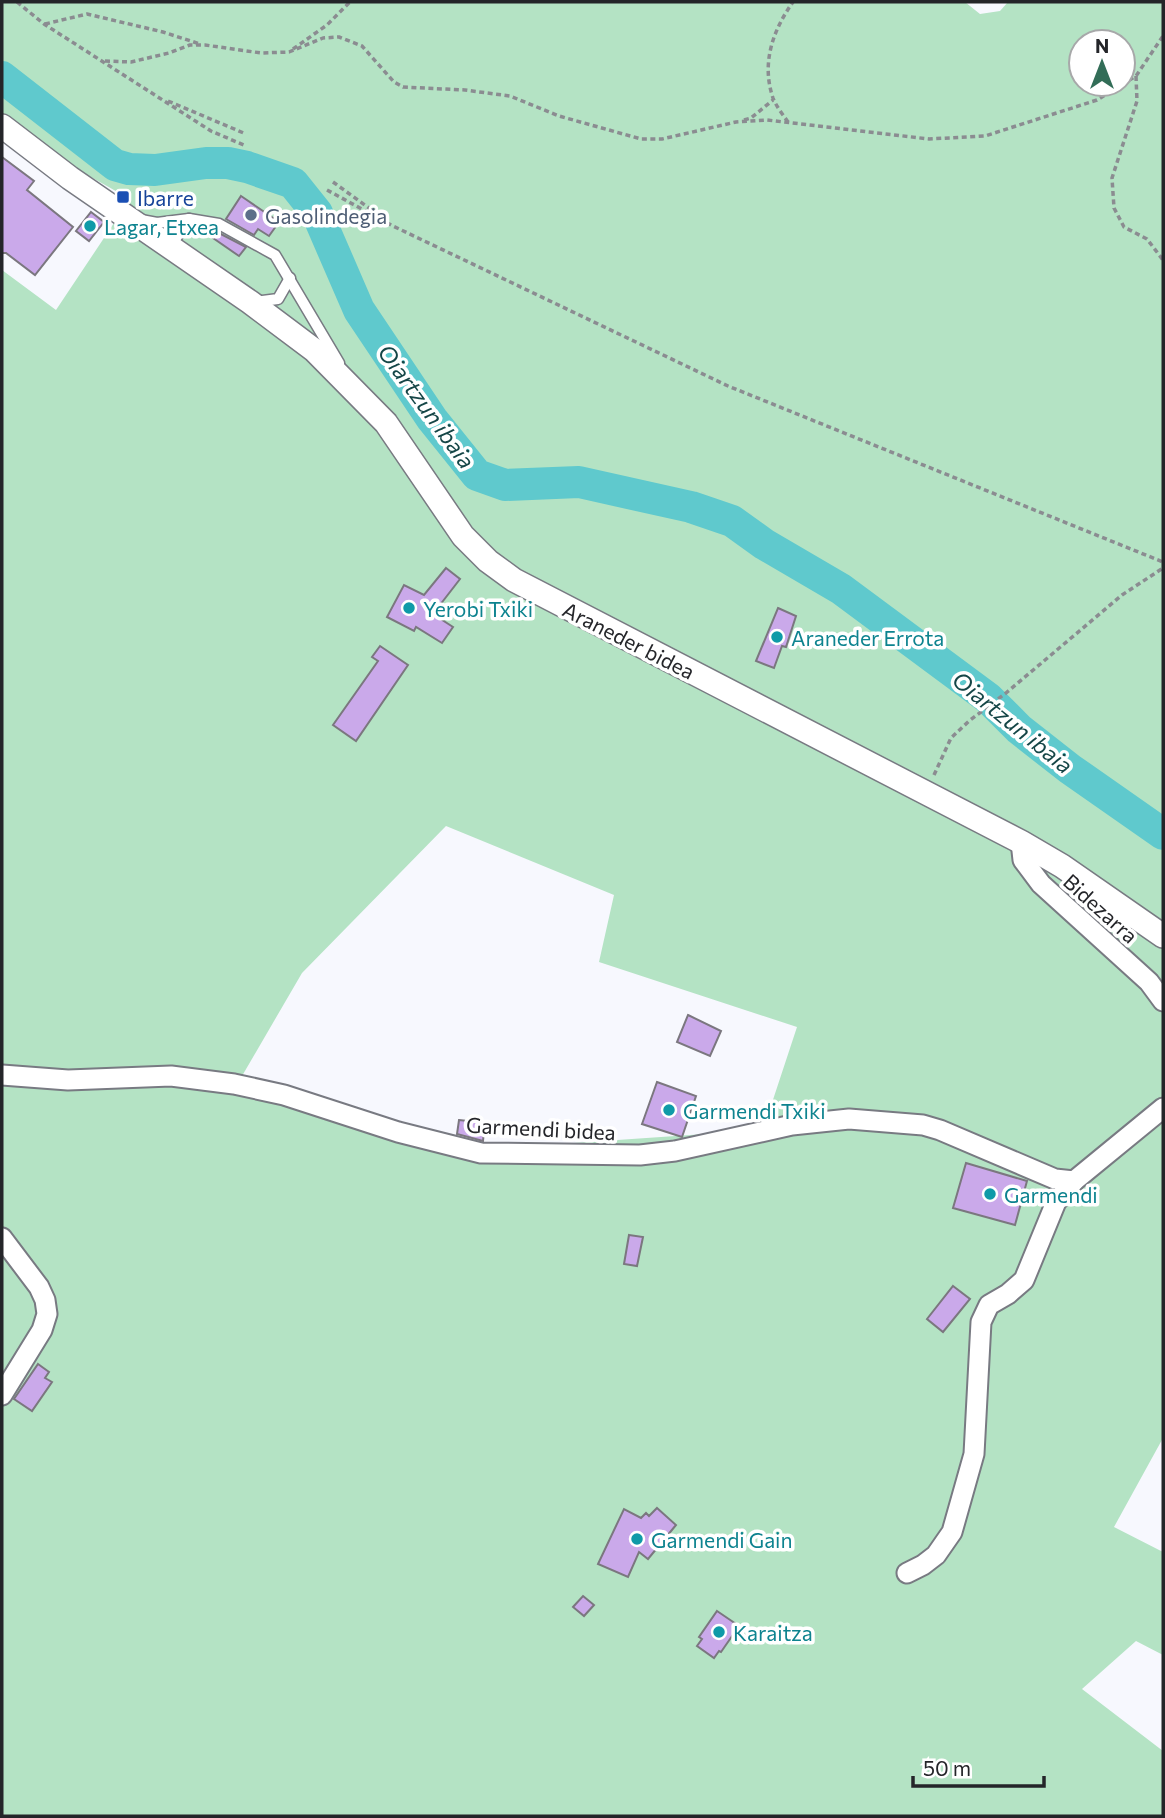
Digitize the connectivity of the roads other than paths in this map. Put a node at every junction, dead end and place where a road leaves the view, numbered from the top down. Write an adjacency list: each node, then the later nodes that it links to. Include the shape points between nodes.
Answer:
1 (2, 126): 2 (street, Araneder bidea)
2 (125, 216): 3 (lane, via 157,223); 4 (street, Araneder bidea)
3 (189, 219): 4 (lane, via 176,238); 5 (lane, via 219,223 275,256)
4 (163, 242): 6 (street, Araneder bidea)
5 (290, 278): 6 (lane, via 278,299); 7 (lane)
6 (250, 303): 7 (street, Araneder bidea, via 314,350)
7 (353, 388): 8 (street, Araneder bidea, via 386,423 463,536 514,580)
8 (1021, 842): 9 (street, Araneder bidea); 10 (street, Bidezarra, via 1023,860 1041,884 1149,982)
9 (1163, 936)
10 (1163, 1001)
11 (2, 1075): 13 (street, Garmendi bidea, via 68,1080 171,1076 234,1084 481,1153 640,1154 675,1151 792,1125 849,1119 885,1121 940,1130 1048,1177)
12 (1163, 1108): 13 (street)
13 (1074, 1181): 16 (street, via 1056,1202 1024,1280 989,1305 981,1322 974,1454 952,1532 936,1555)
14 (2, 1238): 15 (street, via 39,1287 47,1314)
15 (2, 1395)
16 (906, 1573)

